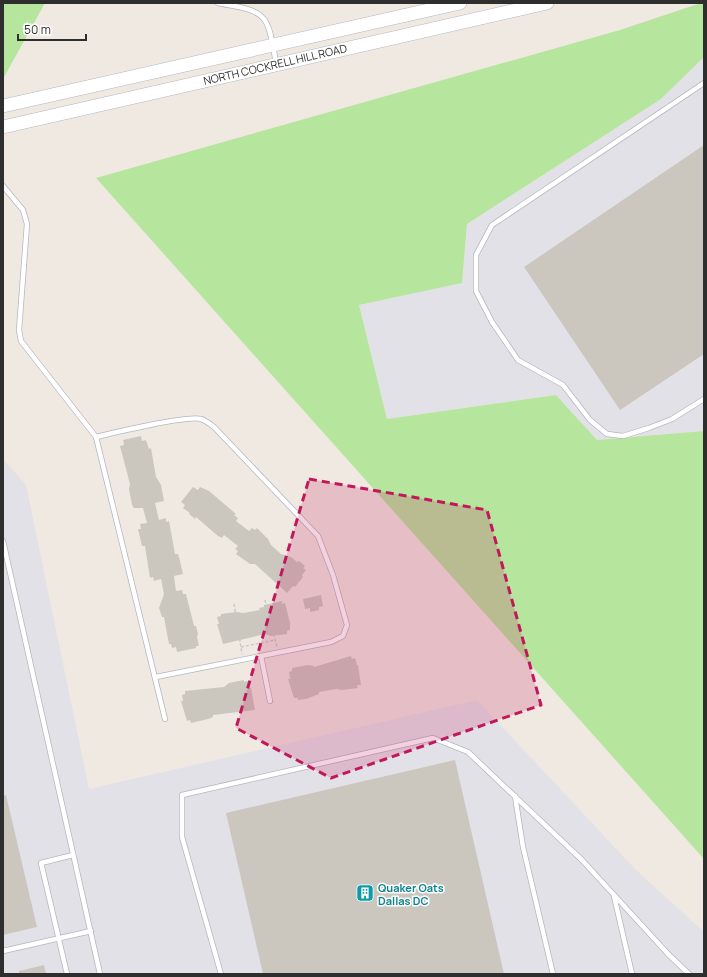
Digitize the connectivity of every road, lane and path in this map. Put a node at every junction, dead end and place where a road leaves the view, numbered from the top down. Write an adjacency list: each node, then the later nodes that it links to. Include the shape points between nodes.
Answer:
1 (218, 3): 4 (lane, via 253,12 262,17 267,24)
2 (460, 3): 4 (main road, NORTH COCKRELL HILL ROAD)
3 (548, 3): 5 (main road, NORTH COCKRELL HILL ROAD)
4 (272, 45): 5 (lane); 7 (main road, NORTH COCKRELL HILL ROAD)
5 (276, 64): 8 (main road, NORTH COCKRELL HILL ROAD)
6 (704, 83): 10 (lane, via 492,225 476,255 476,291 492,322 518,360 563,385 590,420 607,434 623,436 649,428 672,419)
7 (3, 106)
8 (3, 127)
9 (3, 186): 11 (lane, via 23,210 27,224 21,341)
10 (704, 398)
11 (96, 437): 17 (lane, via 200,419 214,427 318,536 333,575 347,625 343,636 331,642); 20 (lane)
12 (3, 541): 24 (lane)
13 (265, 600): 15 (path)
14 (234, 604): 16 (path)
15 (275, 640): 16 (path); 17 (path)
16 (241, 647): 19 (path)
17 (278, 652): 18 (lane)
18 (261, 656): 19 (lane); 21 (lane)
19 (242, 660): 20 (lane)
20 (156, 677): 22 (lane)
21 (270, 701)
22 (165, 719)
23 (515, 796): 25 (lane); 31 (lane, via 468,752 433,738 182,795 182,837); 32 (lane, via 523,847)
24 (74, 855): 26 (lane); 27 (lane, via 41,863)
25 (614, 894): 33 (lane); 34 (lane)
26 (90, 931): 27 (lane); 30 (lane)
27 (58, 938): 28 (lane); 29 (lane)
28 (3, 951)
29 (67, 974)
30 (100, 974)
31 (221, 974)
32 (553, 974)
33 (632, 974)
34 (689, 974)

